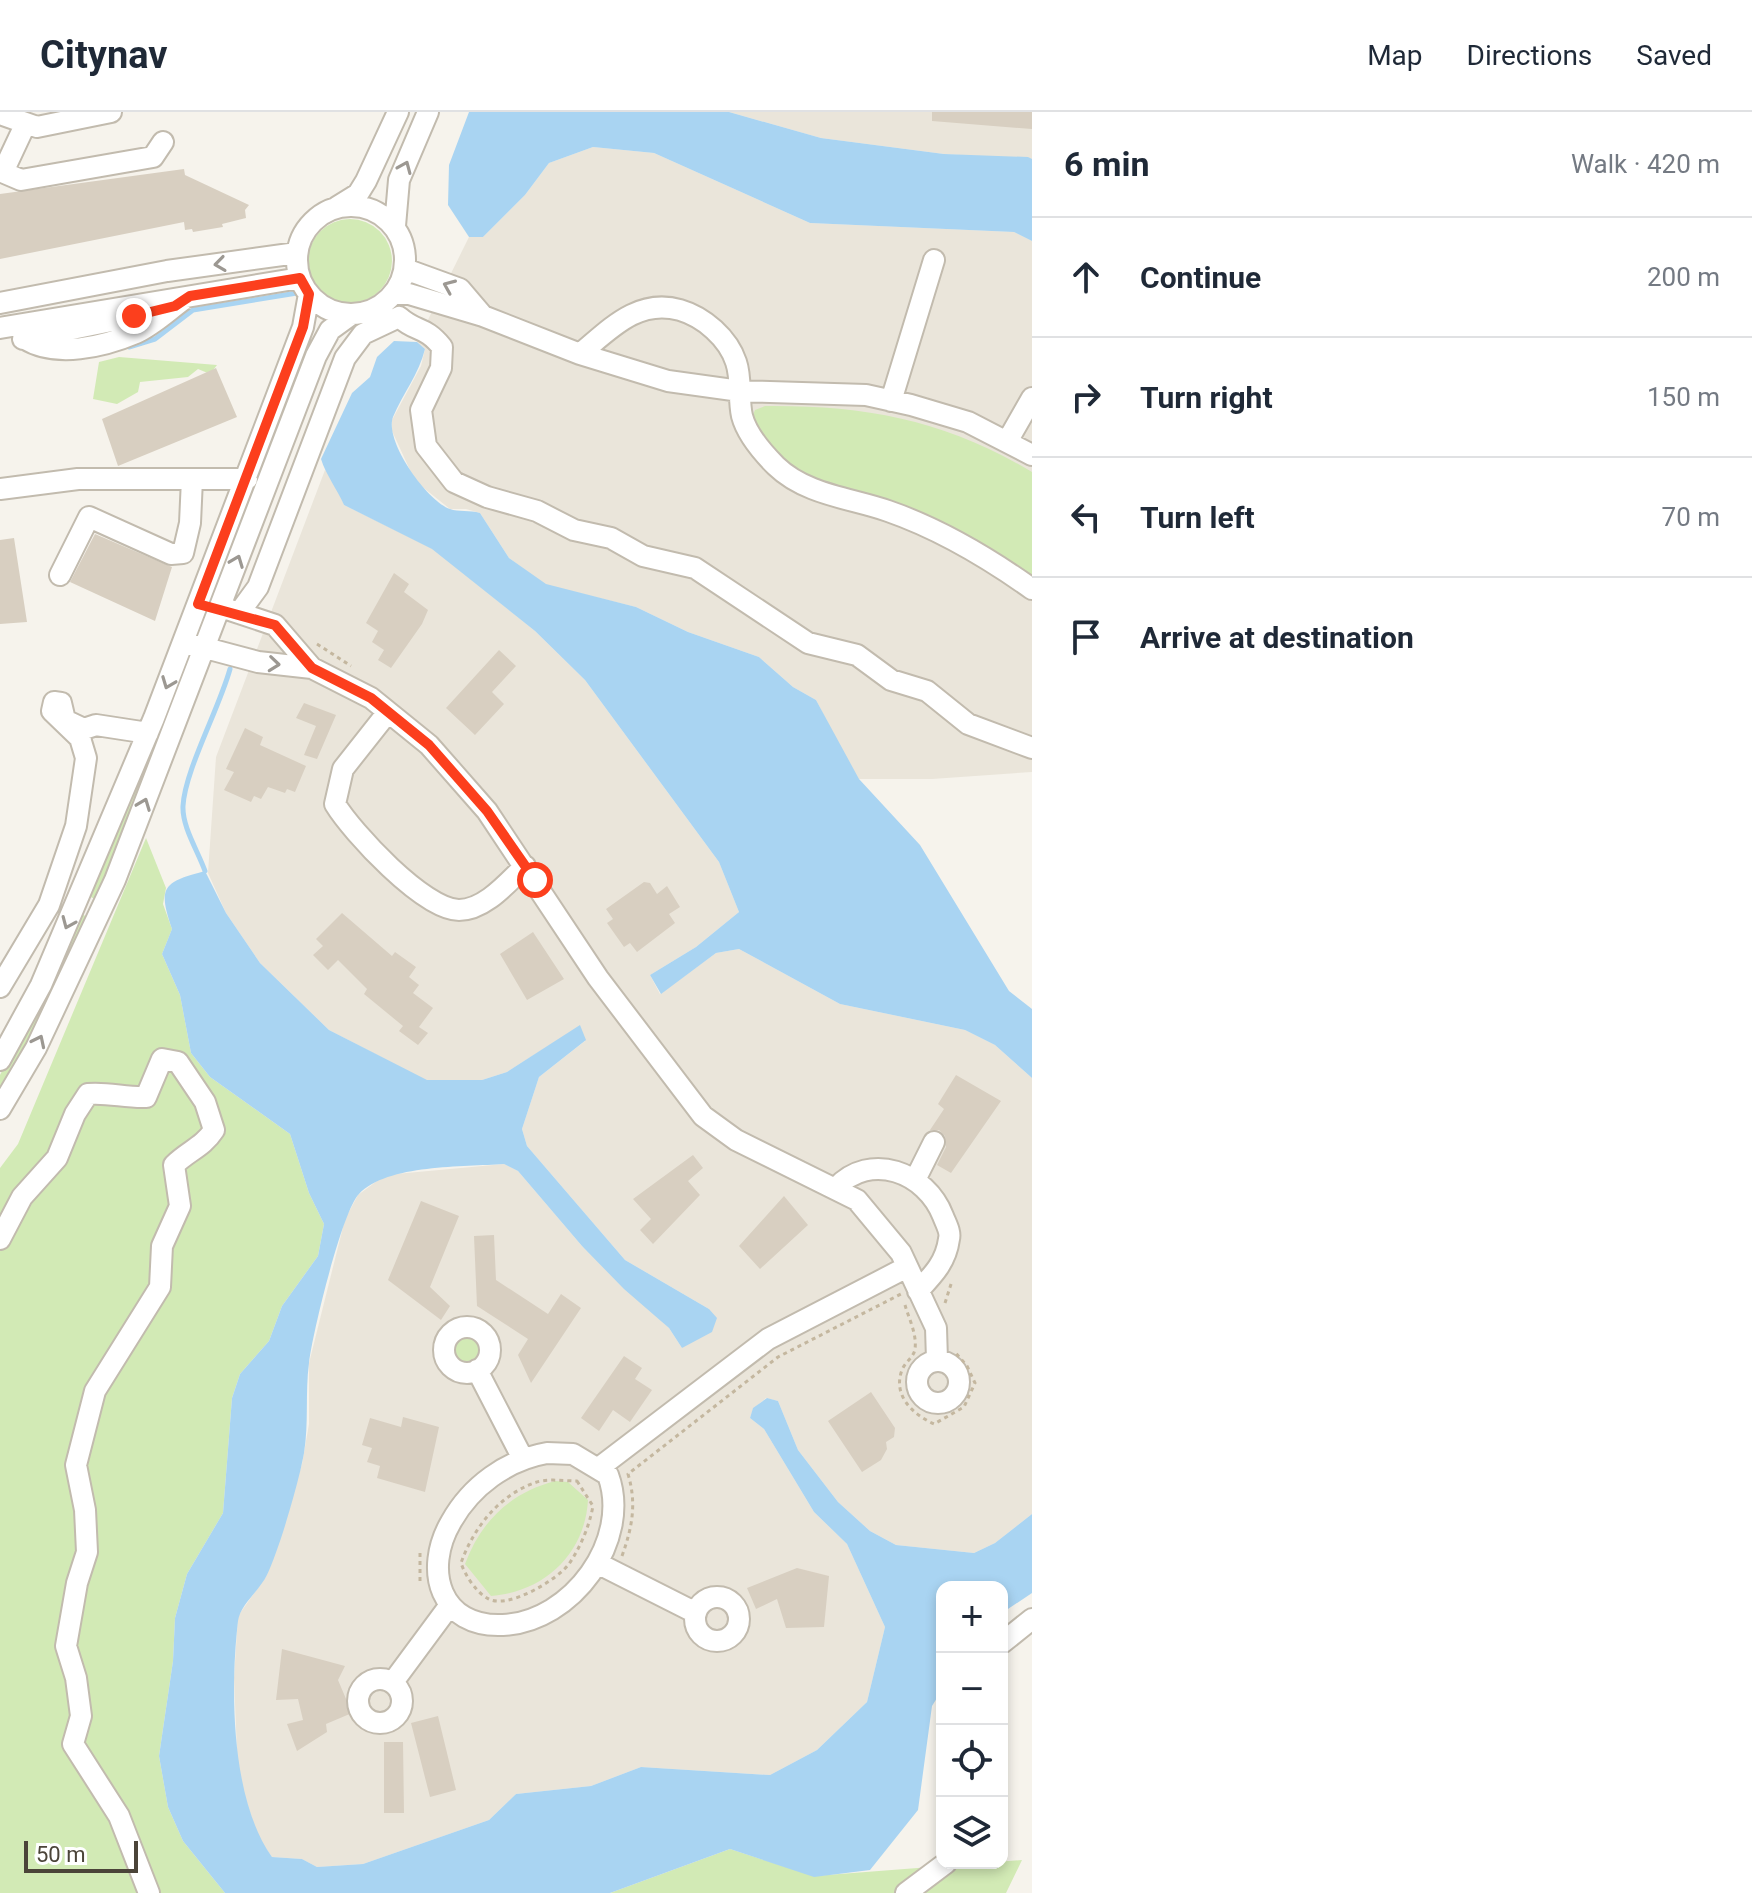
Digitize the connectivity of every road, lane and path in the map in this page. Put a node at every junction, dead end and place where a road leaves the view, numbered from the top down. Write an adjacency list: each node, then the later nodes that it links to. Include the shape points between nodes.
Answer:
1 (111, 112): 5 (street)
2 (398, 112): 8 (street, via 358,194)
3 (428, 112): 9 (street, one-way to 3, via 399,180)
4 (0, 114): 5 (street)
5 (25, 125): 7 (street)
6 (163, 142): 7 (street, via 153,157 21,180)
7 (2, 171)
8 (335, 208): 9 (street, via 367,207); 10 (street, via 312,222)
9 (395, 226): 12 (street)
10 (297, 253): 13 (street, one-way to 13); 14 (street)
11 (934, 260): 25 (street)
12 (405, 269): 15 (street); 19 (street, one-way to 12, via 460,289)
13 (127, 279): 17 (street); 20 (street)
14 (304, 286): 16 (street); 18 (street, via 328,309); 29 (street, via 303,327)
15 (402, 294): 18 (street); 19 (street, via 428,315 454,324)
16 (183, 301): 20 (street); 20 (street)
17 (0, 303)
18 (352, 314): 34 (street, one-way to 18, via 316,356 330,330)
19 (483, 316): 22 (street)
20 (134, 318): 21 (street); 21 (street, via 61,350 39,348)
21 (2, 327)
22 (580, 354): 23 (street, via 668,381); 23 (street, via 621,320 648,307 680,310 720,335 736,361)
23 (740, 391): 25 (street, via 866,395); 32 (street, via 742,418 779,469 819,492 886,510 954,539)
24 (1032, 398): 26 (street)
25 (891, 401): 26 (street, via 968,422)
26 (1008, 440): 27 (street)
27 (1032, 455)
28 (192, 479): 29 (street); 30 (street, via 78,479); 31 (street, via 183,553 171,554 89,517)
29 (247, 479): 33 (street)
30 (0, 489)
31 (60, 575)
32 (1032, 589)
33 (198, 604): 34 (street); 36 (street)
34 (229, 610): 36 (street); 37 (street, via 275,625); 41 (street, via 258,587 345,358 363,334 399,317 429,331 442,347 441,368 421,410 426,446 454,482 574,530 611,538 643,556 695,568 808,643 857,655 891,680 927,691 968,724)
35 (309, 638): 38 (path)
36 (193, 646): 37 (street, one-way to 37); 40 (street, one-way to 40); 45 (street, one-way to 36, via 36,1048 115,880)
37 (312, 668): 39 (street)
38 (359, 671)
39 (388, 712): 42 (street, via 429,745 487,811); 42 (street, via 343,769 335,804 346,822 417,891 460,910 491,898)
40 (148, 733): 43 (street, via 96,725 82,733 86,758 76,826 49,905); 44 (street, one-way to 44, via 41,985)
41 (1032, 748)
42 (525, 866): 48 (street, via 598,978 703,1116 736,1140)
43 (0, 987)
44 (0, 1060)
45 (0, 1109)
46 (934, 1142): 47 (street)
47 (915, 1180): 48 (street, via 907,1173 877,1167 848,1175); 52 (street, via 938,1201 951,1236 943,1263)
48 (836, 1188): 50 (street, via 857,1200)
49 (0, 1239): 69 (street, via 22,1197 57,1158 88,1094 146,1097 162,1059 178,1062 205,1102 214,1130 204,1145 174,1165 180,1206 162,1246 160,1287 95,1391 76,1465 87,1552 66,1646 81,1716 73,1744 119,1816)
50 (907, 1267): 52 (street); 57 (street, via 768,1339)
51 (954, 1275): 53 (path, via 944,1300)
52 (918, 1291): 54 (street)
53 (947, 1309)
54 (943, 1354): 61 (path, via 967,1366 975,1383 964,1407 934,1424 913,1414 901,1391 902,1370 915,1352 915,1337 901,1294 778,1357 628,1474 634,1507 621,1558)
55 (477, 1370): 56 (street)
56 (522, 1457): 57 (street, via 573,1454); 63 (street, via 474,1491 450,1523 437,1560 437,1580)
57 (600, 1467): 60 (street, via 608,1475 615,1503)
58 (563, 1482): 58 (path, via 536,1482 511,1496 468,1543 461,1563 486,1598 495,1602 524,1595 552,1581 567,1566 584,1537 593,1506 577,1481)
59 (424, 1544): 62 (path, via 419,1557)
60 (599, 1564): 63 (street, via 565,1597 524,1621 486,1624); 64 (street)
61 (631, 1565)
62 (422, 1588)
63 (450, 1605): 67 (street)
64 (696, 1613)
65 (1032, 1619): 66 (street)
66 (1008, 1638)
67 (393, 1682)
68 (938, 1869): 70 (street)
69 (149, 1893)
70 (906, 1893)

